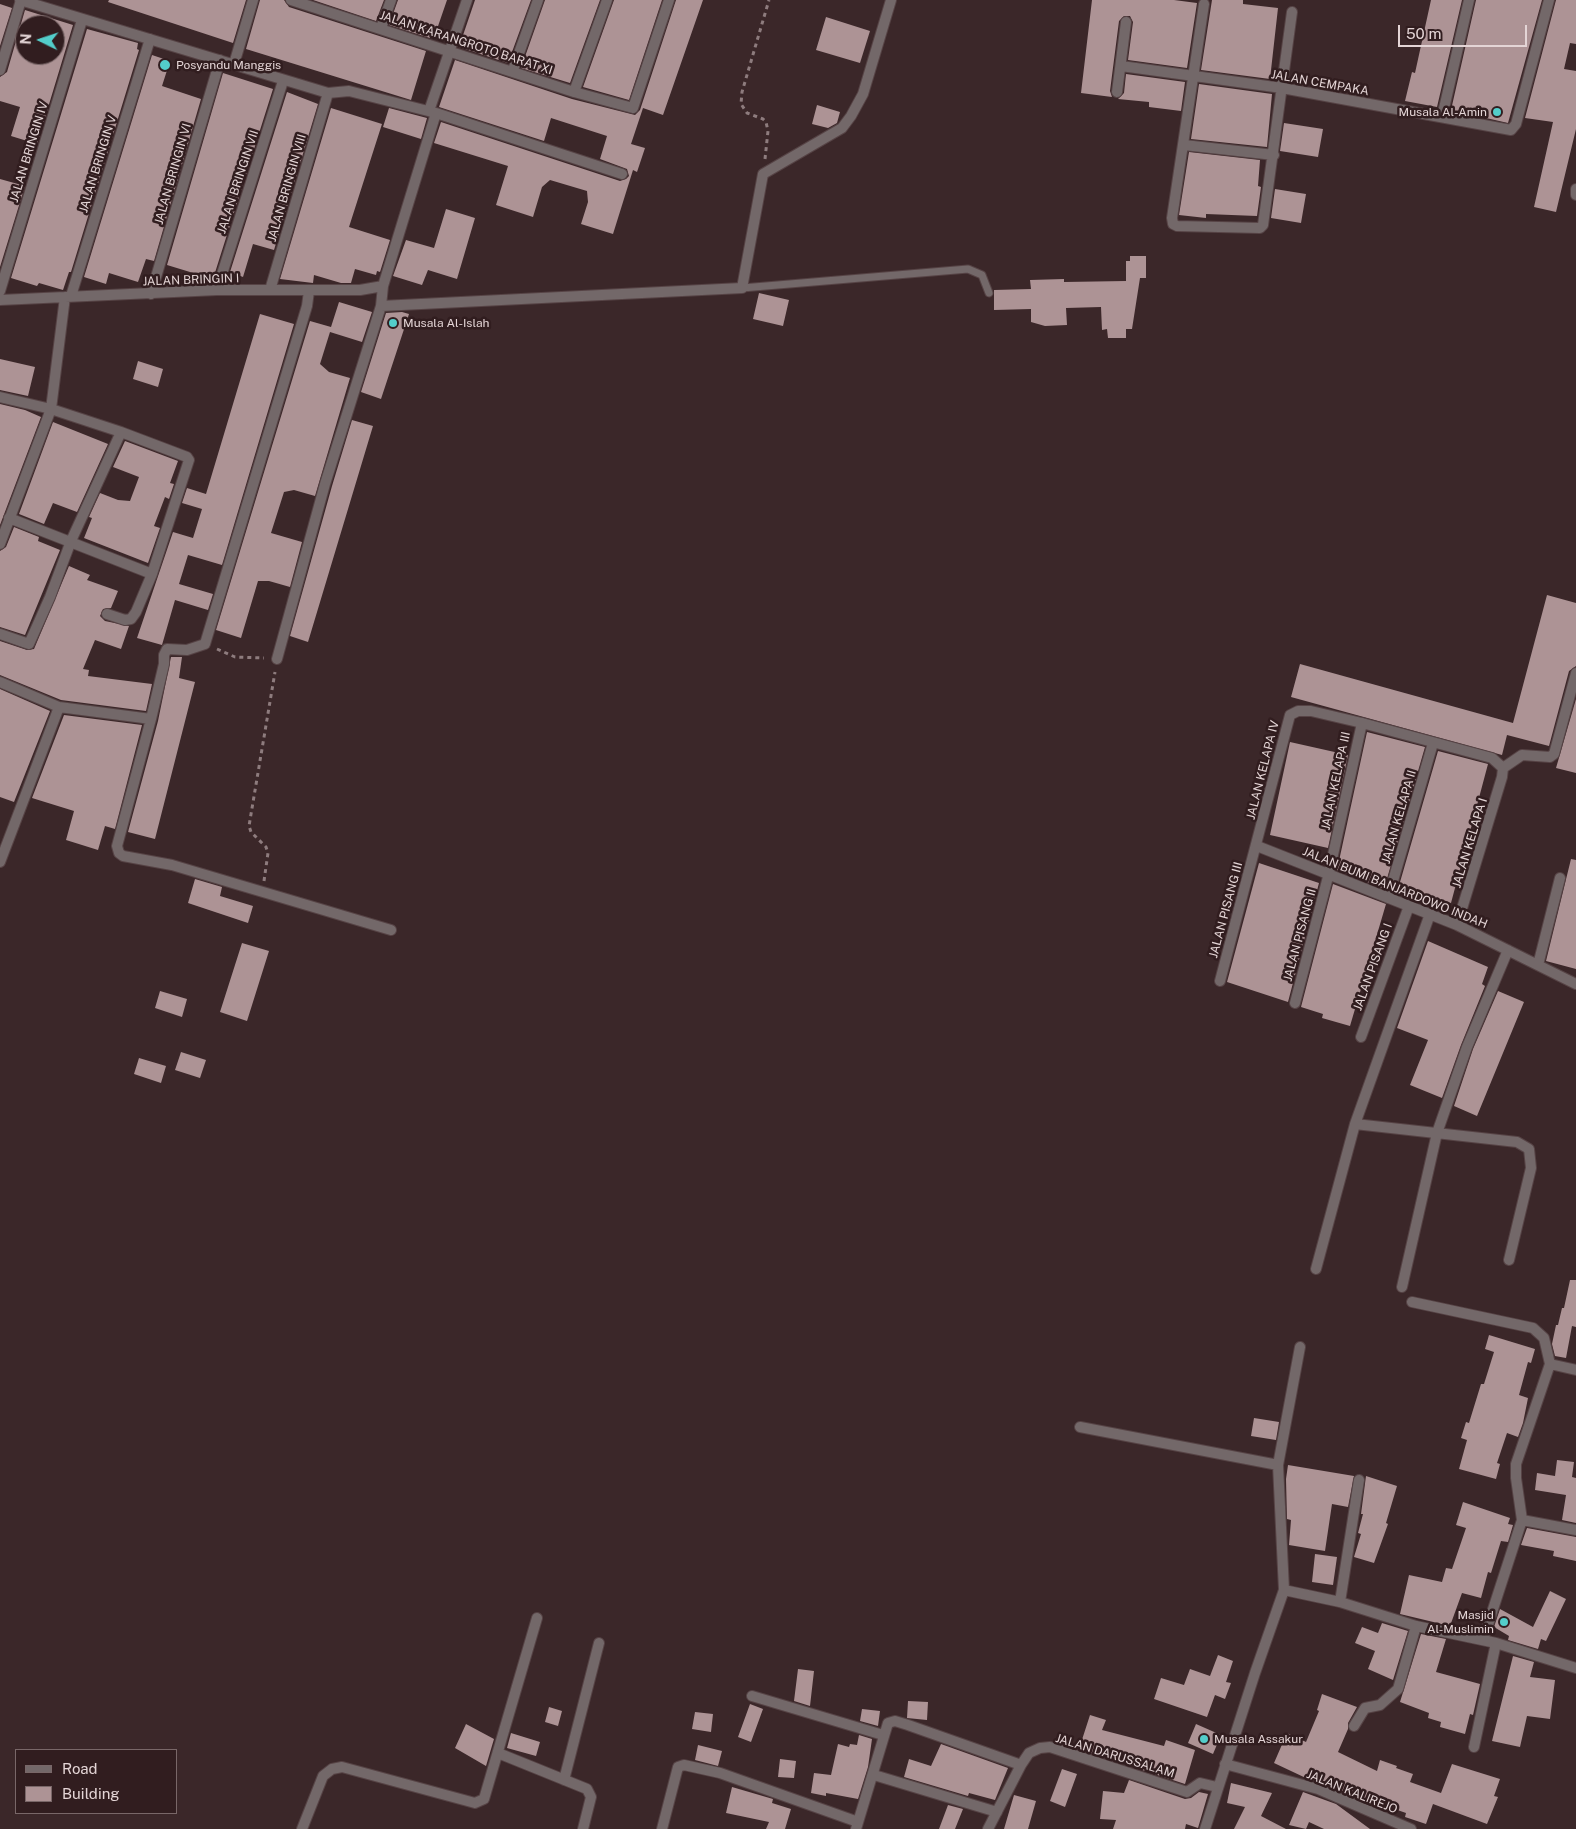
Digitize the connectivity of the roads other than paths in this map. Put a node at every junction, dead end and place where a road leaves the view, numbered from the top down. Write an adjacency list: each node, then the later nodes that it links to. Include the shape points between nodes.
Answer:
1 (21, 0): 12 (street); 24 (street)
2 (253, 0): 22 (street)
3 (292, 0): 14 (street, JALAN KARANGROTO BARAT XI)
4 (391, 0): 18 (street)
5 (467, 0): 20 (street)
6 (538, 0): 25 (street)
7 (607, 0): 29 (street)
8 (669, 0): 29 (street, JALAN KARANGROTO BARAT XI, via 633,108)
9 (891, 0): 39 (street, via 863,94 851,116 842,128 762,174)
10 (1469, 0): 33 (street)
11 (1549, 0): 33 (street, JALAN CEMPAKA, via 1513,129)
12 (48, 4): 16 (street)
13 (1204, 4): 26 (street)
14 (320, 5): 18 (street, JALAN KARANGROTO BARAT XI)
15 (1292, 12): 28 (street)
16 (82, 20): 19 (street); 42 (street, JALAN BRINGIN IV)
17 (1126, 22): 23 (street)
18 (381, 28): 20 (street, JALAN KARANGROTO BARAT XI)
19 (150, 39): 21 (street); 46 (street, JALAN BRINGIN V)
20 (450, 51): 25 (street, JALAN KARANGROTO BARAT XI); 32 (street)
21 (220, 60): 22 (street); 45 (street, JALAN BRINGIN VI)
22 (234, 64): 27 (street)
23 (1121, 66): 26 (street, JALAN CEMPAKA); 30 (street)
24 (0, 70)
25 (513, 70): 29 (street, JALAN KARANGROTO BARAT XI)
26 (1194, 76): 28 (street, JALAN CEMPAKA); 34 (street)
27 (283, 81): 31 (street); 40 (street, JALAN BRINGIN VII)
28 (1282, 88): 33 (street, JALAN CEMPAKA); 35 (street)
29 (574, 92)
30 (1117, 92)
31 (328, 93): 32 (street, via 349,90); 41 (street, JALAN BRINGIN VIII)
32 (433, 112): 36 (street); 47 (street)
33 (1442, 117)
34 (1184, 145): 35 (street); 35 (street, via 1172,218 1177,226 1260,228 1266,221)
35 (1274, 155)
36 (622, 174)
37 (1576, 189): 38 (street)
38 (1576, 195)
39 (742, 288): 44 (lane, via 968,269 982,275); 47 (street, JALAN BRINGIN I)
40 (216, 290): 41 (street, JALAN BRINGIN I); 45 (street, JALAN BRINGIN I)
41 (270, 290): 43 (street, JALAN BRINGIN I)
42 (0, 292)
43 (309, 292): 47 (street, JALAN BRINGIN I, via 360,290); 62 (street, via 206,644 187,650 167,649)
44 (989, 293)
45 (150, 294): 46 (street, JALAN BRINGIN I)
46 (68, 296): 48 (street, JALAN BRINGIN I); 50 (street, JALAN BRINGIN V)
47 (381, 297): 58 (street)
48 (0, 300)
49 (0, 396): 50 (street)
50 (51, 409): 51 (street); 52 (street, JALAN BRINGIN V)
51 (121, 432): 53 (street); 55 (street, via 189,460)
52 (9, 518): 53 (street); 54 (street, JALAN BRINGIN V)
53 (71, 541): 55 (street); 57 (street, via 29,644)
54 (0, 544)
55 (152, 574): 56 (street, via 131,619)
56 (107, 614)
57 (0, 634)
58 (277, 659)
59 (1576, 673): 65 (street, via 1554,754 1550,757 1522,755)
60 (0, 682): 61 (street)
61 (59, 707): 62 (street); 67 (street)
62 (151, 719): 74 (street, via 117,846 119,854 172,865)
63 (1362, 723): 64 (street); 66 (street, JALAN KELAPA IV, via 1311,711 1298,710 1290,715); 68 (street, JALAN KELAPA III)
64 (1433, 743): 65 (street, via 1492,758); 70 (street, JALAN KELAPA II)
65 (1503, 768): 73 (street, JALAN KELAPA I)
66 (1256, 846): 68 (street, JALAN BUMI BANJARDOWO INDAH); 77 (street, JALAN PISANG III)
67 (0, 862)
68 (1330, 874): 70 (street, JALAN BUMI BANJARDOWO INDAH); 79 (street, JALAN PISANG II)
69 (1560, 878): 76 (street)
70 (1388, 898): 71 (street, JALAN BUMI BANJARDOWO INDAH)
71 (1409, 906): 72 (street, JALAN BUMI BANJARDOWO INDAH); 80 (street, JALAN PISANG I)
72 (1430, 914): 73 (street, JALAN BUMI BANJARDOWO INDAH); 81 (street)
73 (1457, 925): 75 (street, JALAN BUMI BANJARDOWO INDAH)
74 (391, 930)
75 (1508, 950): 76 (street, JALAN BUMI BANJARDOWO INDAH); 82 (street, via 1467,1047)
76 (1538, 965): 78 (street, JALAN BUMI BANJARDOWO INDAH)
77 (1220, 981)
78 (1576, 984)
79 (1295, 1003)
80 (1361, 1037)
81 (1355, 1124): 82 (street); 84 (street)
82 (1437, 1133): 83 (street, via 1517,1142 1529,1149 1531,1168); 85 (street)
83 (1509, 1260)
84 (1316, 1268)
85 (1402, 1287)
86 (1412, 1302): 88 (street, via 1533,1328 1544,1338)
87 (1300, 1347): 91 (street)
88 (1550, 1364): 89 (street); 93 (street, via 1516,1464)
89 (1576, 1370)
90 (1080, 1427): 91 (street)
91 (1278, 1465): 95 (street)
92 (1359, 1480): 96 (street)
93 (1522, 1520): 94 (street); 99 (street)
94 (1576, 1530)
95 (1284, 1590): 96 (street); 108 (street)
96 (1340, 1602): 98 (street)
97 (536, 1618): 107 (street)
98 (1416, 1626): 99 (street); 104 (street, via 1398,1688 1380,1705 1364,1708)
99 (1483, 1640): 100 (street)
100 (1496, 1643): 102 (street); 106 (street)
101 (599, 1644): 111 (street)
102 (1576, 1668)
103 (752, 1696): 105 (street)
104 (1354, 1726)
105 (883, 1735): 109 (street, via 888,1723 895,1721); 110 (street)
106 (1474, 1747)
107 (498, 1753): 111 (street); 115 (street, via 484,1799 475,1804 342,1768 332,1769 323,1776)
108 (1225, 1764): 112 (street); 120 (street, JALAN KALIREJO, via 1318,1789)
109 (1021, 1766): 112 (street, JALAN DARUSSALAM, via 1029,1753 1050,1747 1187,1792 1200,1782); 113 (street, JALAN DARUSSALAM)
110 (874, 1775): 113 (street); 114 (street)
111 (564, 1780): 116 (street, via 591,1794)
112 (1217, 1787): 119 (street)
113 (997, 1812): 118 (street, JALAN DARUSSALAM)
114 (857, 1826): 117 (street, via 720,1773 684,1765 678,1767)
115 (302, 1829)
116 (583, 1829)
117 (662, 1829)
118 (988, 1829)
119 (1205, 1829)
120 (1411, 1829)

